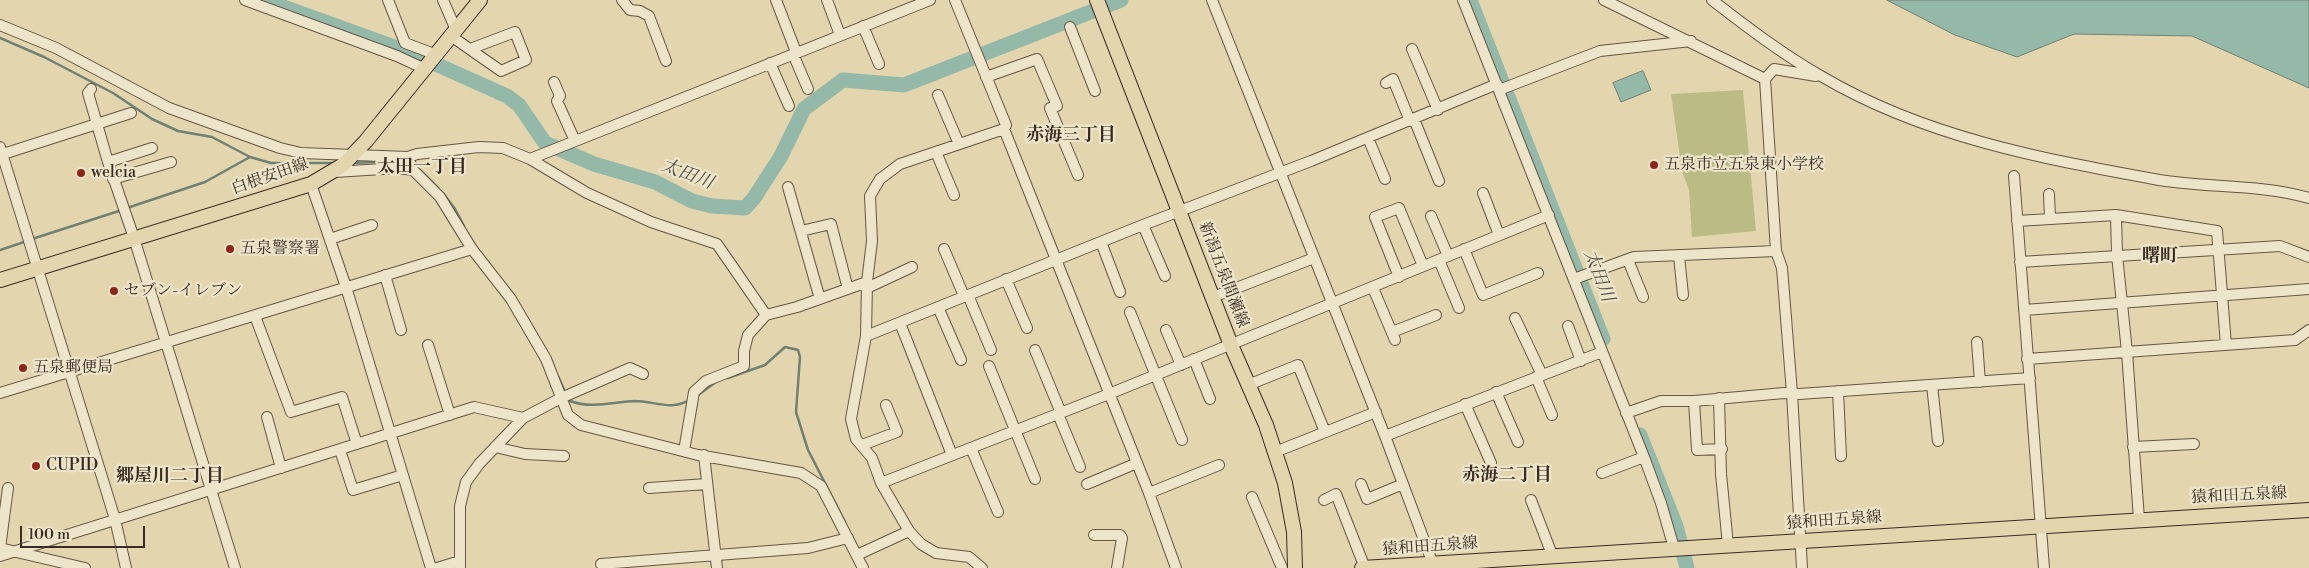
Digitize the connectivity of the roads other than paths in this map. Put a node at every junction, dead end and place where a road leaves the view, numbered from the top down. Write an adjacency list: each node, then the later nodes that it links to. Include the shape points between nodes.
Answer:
1 (245, 0): 28 (street)
2 (388, 0): 24 (street, via 405,43)
3 (444, 0): 18 (street)
4 (480, 0): 18 (main road, 白根安田線)
5 (622, 0): 25 (street, via 630,10 648,16)
6 (776, 0): 23 (street)
7 (827, 0): 19 (street)
8 (955, 0): 29 (street)
9 (1097, 0): 70 (main road, 新潟五泉間瀬線)
10 (1212, 0): 58 (street)
11 (1464, 0): 34 (street)
12 (1604, 0): 20 (street)
13 (1712, 0): 30 (street)
14 (927, 1): 16 (street)
15 (0, 25): 51 (street, via 56,48 170,108 287,150)
16 (863, 26): 19 (street); 27 (street)
17 (1070, 27): 37 (street)
18 (454, 33): 21 (street); 24 (main road, 白根安田線)
19 (840, 35): 23 (street)
20 (1691, 40): 31 (street); 34 (street, via 1600,50)
21 (470, 49): 21 (street, via 501,71 526,60 515,32)
22 (1412, 49): 40 (street)
23 (794, 53): 26 (street); 36 (street)
24 (437, 54): 28 (main road, 白根安田線)
25 (666, 61)
26 (770, 63): 39 (street); 46 (street)
27 (879, 64)
28 (425, 69): 51 (main road, 白根安田線)
29 (986, 77): 44 (street, via 1006,125); 59 (street, via 1037,59)
30 (1822, 77): 31 (street, via 1774,70); 69 (street, via 1907,117 1990,146 2162,180 2282,192)
31 (1766, 78): 87 (street)
32 (554, 82): 46 (street, via 560,96 557,101)
33 (1386, 83): 42 (street, via 1393,80)
34 (1501, 87): 40 (street); 71 (street)
35 (91, 89): 43 (street, via 88,93)
36 (808, 89)
37 (1095, 91)
38 (938, 95): 47 (street)
39 (789, 106)
40 (1438, 110): 42 (street)
41 (132, 113): 43 (street)
42 (1412, 120): 45 (street); 63 (street)
43 (98, 125): 49 (street); 54 (street)
44 (1004, 129): 47 (street); 93 (street)
45 (1368, 138): 58 (street); 62 (street)
46 (575, 141): 53 (street)
47 (959, 144): 50 (street)
48 (152, 148): 54 (street)
49 (1, 152): 98 (street)
50 (936, 152): 68 (street); 106 (street, via 900,164 880,179 870,196 872,241)
51 (352, 156): 52 (street); 57 (main road, 白根安田線)
52 (408, 157): 53 (street, via 479,147 503,148); 56 (street)
53 (530, 159): 124 (street, via 587,193 643,219 717,244)
54 (108, 162): 61 (street)
55 (171, 162): 61 (street)
56 (413, 170): 57 (street); 83 (street, via 440,197)
57 (334, 172): 64 (main road, 白根安田線)
58 (1280, 172): 70 (street); 91 (street)
59 (1078, 175)
60 (2014, 176): 75 (street)
61 (113, 179): 80 (street)
62 (1385, 179)
63 (1440, 181)
64 (311, 184): 80 (main road, 白根安田線); 81 (street)
65 (788, 187): 78 (street)
66 (1482, 193): 79 (street)
67 (2049, 194): 74 (street)
68 (954, 195)
69 (2309, 198)
70 (1180, 210): 77 (street); 115 (main road, 新潟五泉間瀬線)
71 (1549, 215): 79 (street); 103 (street)
72 (2116, 215): 74 (street); 86 (street, via 2217,231); 88 (street)
73 (1430, 216): 92 (street)
74 (2050, 219): 75 (street)
75 (2017, 220): 95 (street)
76 (372, 225): 81 (street)
77 (1143, 225): 82 (street); 101 (street)
78 (801, 231): 109 (street, via 831,224); 117 (street)
79 (1499, 235): 85 (street)
80 (134, 238): 98 (main road, 白根安田線); 135 (street)
81 (330, 238): 107 (street)
82 (1101, 242): 93 (street); 111 (street)
83 (472, 249): 100 (street); 163 (street, via 511,299 546,359)
84 (944, 249): 114 (street)
85 (1464, 250): 92 (street); 99 (street, via 1482,296)
86 (2218, 250): 88 (street); 90 (street, via 2280,246); 112 (street)
87 (1776, 251): 89 (street); 161 (street, via 1782,268)
88 (2118, 255): 95 (street); 119 (street)
89 (1679, 256): 94 (street, via 1634,257); 113 (street)
90 (2309, 257)
91 (1314, 258): 115 (street); 118 (street)
92 (1444, 258): 96 (street); 121 (street)
93 (1057, 259): 105 (street); 162 (street)
94 (1628, 260): 103 (street); 116 (street)
95 (2020, 262): 122 (street)
96 (1424, 266): 102 (street); 102 (street, via 1399,208 1375,217)
97 (912, 267): 106 (street)
98 (37, 268): 104 (main road, 白根安田線); 150 (street)
99 (1538, 274)
100 (385, 275): 107 (street); 131 (street)
101 (1165, 276)
102 (1399, 277): 108 (street)
103 (1577, 278): 142 (street)
104 (0, 280)
105 (1006, 280): 114 (street); 130 (street)
106 (867, 285): 109 (street); 134 (street)
107 (346, 287): 126 (street); 178 (street)
108 (1373, 288): 118 (street); 125 (street, via 1393,336)
109 (848, 289): 117 (street)
110 (2309, 289): 112 (street)
111 (1120, 292)
112 (2222, 294): 119 (street); 139 (street)
113 (1682, 295)
114 (966, 296): 120 (street); 140 (street)
115 (1213, 297): 138 (main road, 新潟五泉間瀬線)
116 (1643, 297)
117 (820, 299): 124 (street)
118 (1331, 303): 138 (street); 169 (street)
119 (2123, 304): 122 (street); 143 (street)
120 (938, 307): 128 (street); 146 (street)
121 (1459, 308)
122 (2024, 310): 145 (street)
123 (1130, 312): 152 (street)
124 (766, 315): 191 (street, via 748,335 744,366 706,382 693,397)
125 (1436, 315)
126 (254, 316): 135 (street); 183 (street, via 291,412 342,397)
127 (1515, 318): 153 (street)
128 (900, 322): 134 (street); 194 (street)
129 (1568, 326): 147 (street)
130 (1026, 328)
131 (402, 330)
132 (1166, 330): 148 (street)
133 (2309, 330): 139 (street, via 2295,340)
134 (866, 336): 185 (street, via 851,419 856,438)
135 (166, 341): 150 (street); 213 (street)
136 (1977, 342): 155 (street)
137 (428, 345): 172 (street)
138 (1231, 345): 144 (street); 156 (main road, 新潟五泉間瀬線)
139 (2226, 345): 143 (street)
140 (991, 350)
141 (1036, 350): 170 (street)
142 (1602, 352): 147 (street); 171 (street)
143 (2127, 352): 145 (street); 188 (street)
144 (1194, 359): 148 (street); 165 (street)
145 (2027, 359): 154 (street)
146 (961, 360)
147 (1581, 361): 153 (street)
148 (1181, 365): 152 (street)
149 (989, 366): 176 (street)
150 (68, 372): 160 (street); 220 (street)
151 (643, 374): 163 (street, via 630,368)
152 (1156, 375): 162 (street); 180 (street)
153 (1539, 376): 159 (street); 173 (street)
154 (2030, 378): 155 (street); 222 (street)
155 (1980, 382): 157 (street)
156 (1248, 385): 177 (street, via 1298,365); 192 (main road, 新潟五泉間瀬線)
157 (1932, 385): 158 (street); 181 (street)
158 (1838, 391): 161 (street); 196 (street)
159 (1496, 392): 167 (street); 182 (street)
160 (0, 393)
161 (1792, 393): 164 (street); 226 (street)
162 (1110, 394): 170 (street); 198 (street)
163 (561, 398): 175 (street); 191 (street, via 568,415 580,424)
164 (1719, 398): 166 (street); 189 (street)
165 (1210, 399)
166 (1694, 401): 171 (street, via 1661,401); 189 (street, via 1697,450)
167 (1465, 404): 179 (street); 199 (street)
168 (886, 405): 185 (street, via 897,432)
169 (1376, 412): 177 (street); 179 (street)
170 (1060, 413): 176 (street); 201 (street)
171 (1626, 413): 197 (street)
172 (450, 415): 175 (street, via 474,407); 178 (street)
173 (1552, 415)
174 (267, 417): 202 (street)
175 (523, 418): 186 (street)
176 (1015, 430): 187 (street); 205 (street)
177 (1325, 432): 192 (street)
178 (390, 433): 183 (street); 204 (street)
179 (1385, 436): 210 (street)
180 (1182, 440)
181 (1938, 441)
182 (1518, 442)
183 (357, 444): 190 (street)
184 (2194, 444): 188 (street)
185 (862, 445): 206 (street, via 872,458)
186 (495, 447): 195 (street, via 525,454); 235 (street, via 466,482 460,506)
187 (971, 448): 194 (street); 219 (street)
188 (2133, 448): 221 (street)
189 (1722, 449): 227 (street, via 1721,474)
190 (340, 450): 202 (street); 204 (street, via 354,490)
191 (684, 451): 193 (street)
192 (1275, 452): 251 (main road, 新潟五泉間瀬線, via 1286,483 1294,532)
193 (704, 455): 207 (street); 225 (street, via 801,473 821,486)
194 (952, 455): 206 (street)
195 (564, 456)
196 (1842, 456)
197 (1644, 457): 203 (street); 228 (street)
198 (1137, 463): 208 (street); 214 (street)
199 (1492, 463)
200 (1219, 465): 214 (street)
201 (1080, 467)
202 (282, 468): 213 (street)
203 (1602, 472)
204 (403, 474): 243 (street)
205 (1035, 479)
206 (881, 483): 223 (street)
207 (707, 484): 212 (street); 232 (street)
208 (1087, 484)
209 (1361, 484): 210 (street, via 1367,498)
210 (1403, 484): 237 (street)
211 (8, 488): 229 (street)
212 (649, 488)
213 (210, 491): 220 (street); 242 (street)
214 (1149, 492): 249 (street)
215 (1252, 497): 250 (street)
216 (1324, 500): 252 (street, via 1336,494)
217 (1531, 500): 234 (street)
218 (2309, 510): 221 (main road, 猿和田五泉線)
219 (998, 512)
220 (115, 519): 230 (street); 241 (street)
221 (2139, 519): 222 (main road, 猿和田五泉線)
222 (2041, 526): 226 (main road, 猿和田五泉線); 255 (street)
223 (909, 531): 231 (street); 247 (street, via 936,553 969,557)
224 (1094, 536): 248 (street, via 1120,535)
225 (848, 538): 231 (street); 232 (street, via 808,548)
226 (1800, 541): 227 (main road, 猿和田五泉線); 254 (street)
227 (1728, 545): 228 (main road, 猿和田五泉線)
228 (1680, 547): 234 (main road, 猿和田五泉線)
229 (0, 548): 230 (street)
230 (14, 551): 233 (street); 240 (street)
231 (857, 554): 246 (street)
232 (716, 555): 236 (street); 245 (street)
233 (0, 556)
234 (1553, 557): 238 (main road, 猿和田五泉線)
235 (460, 564): 244 (street)
236 (601, 564)
237 (1433, 564): 239 (main road, 猿和田五泉線); 253 (main road, 猿和田五泉線)
238 (1518, 564): 239 (main road, 猿和田五泉線)
239 (1468, 565)
240 (85, 568)
241 (126, 568)
242 (235, 568)
243 (431, 568)
244 (436, 568)
245 (717, 568)
246 (864, 568)
247 (982, 568)
248 (1117, 568)
249 (1176, 568)
250 (1282, 568)
251 (1295, 568)
252 (1363, 568): 253 (main road, 猿和田五泉線)
253 (1372, 568)
254 (1802, 568)
255 (2044, 568)

